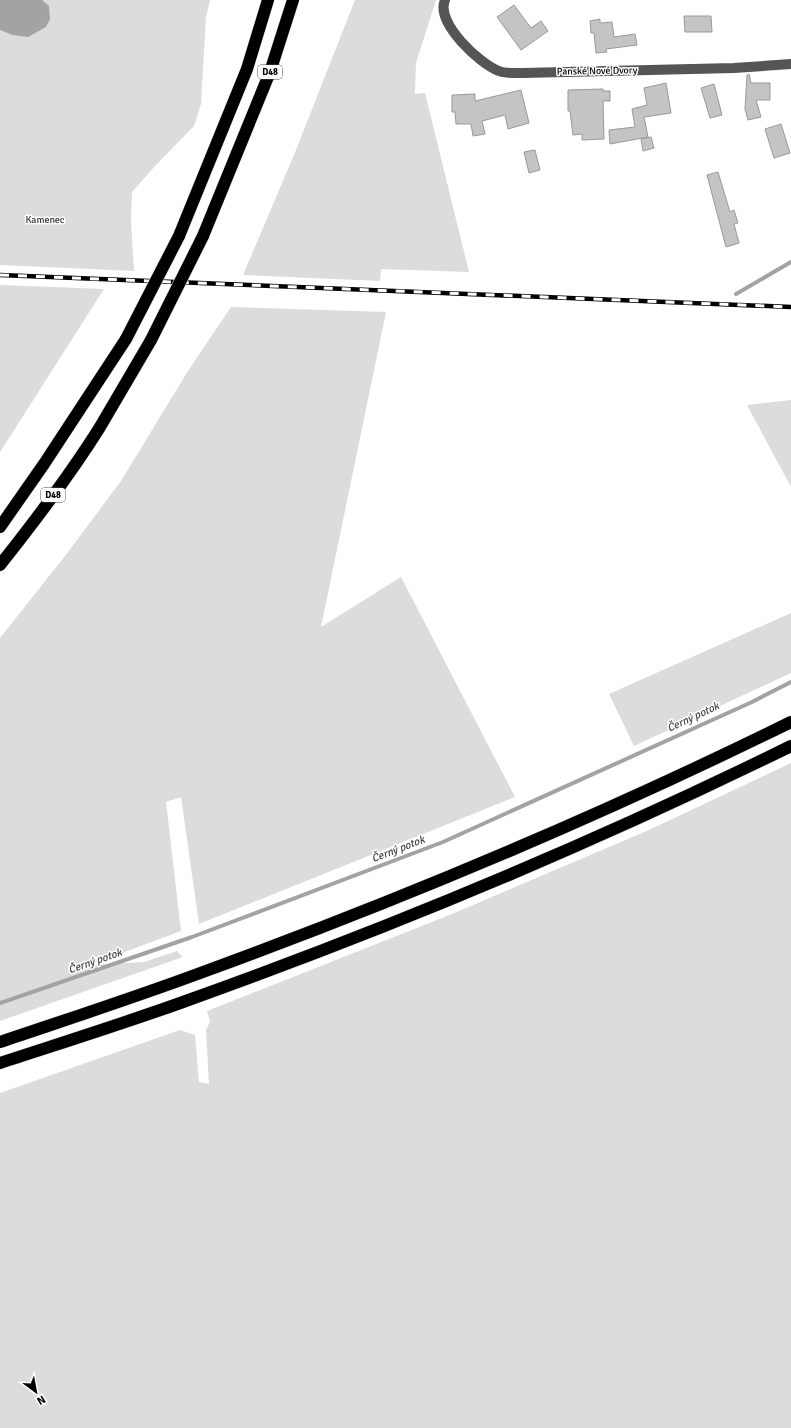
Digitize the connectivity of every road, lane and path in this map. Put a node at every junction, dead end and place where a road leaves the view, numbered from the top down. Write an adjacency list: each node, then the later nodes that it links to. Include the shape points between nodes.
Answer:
1 (268, 0): 5 (highway, D48, bridge, via 246,69 179,236 126,339)
2 (293, 0): 6 (highway, D48, bridge, via 270,72 203,236 151,340 99,427 38,516)
3 (445, 0): 4 (street, Panské Nové Dvory, via 443,4 447,21 456,35 482,62 500,72 734,68)
4 (791, 64)
5 (0, 527)
6 (0, 565)
7 (791, 722): 9 (highway, via 654,787 421,888 203,972)
8 (791, 746): 10 (highway, via 547,858 340,943 205,994)
9 (0, 1042)
10 (0, 1064)

